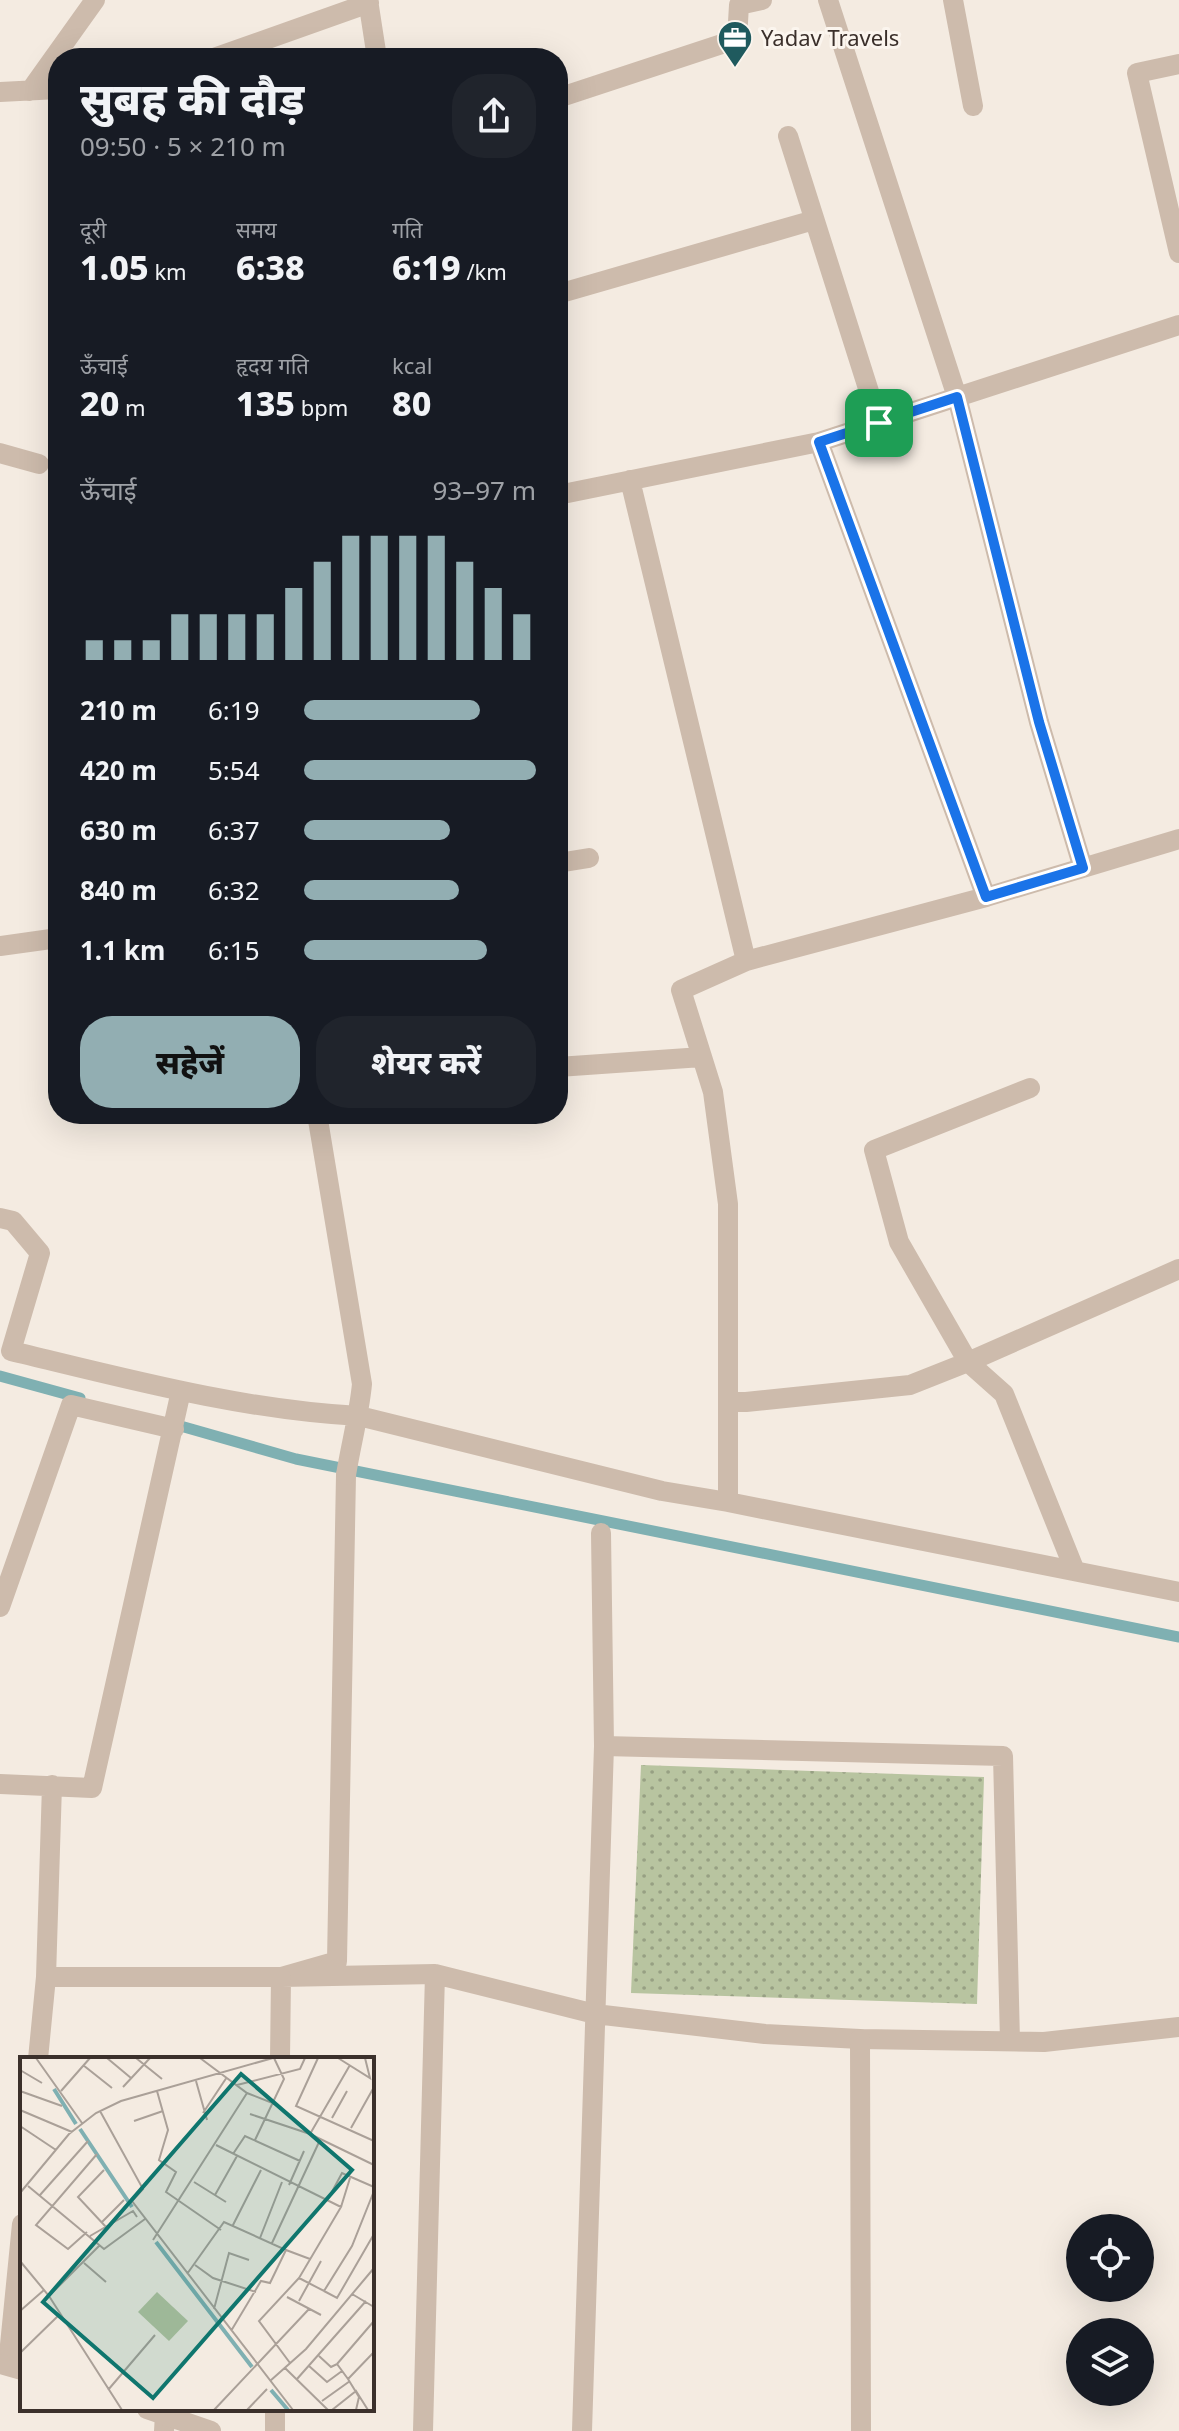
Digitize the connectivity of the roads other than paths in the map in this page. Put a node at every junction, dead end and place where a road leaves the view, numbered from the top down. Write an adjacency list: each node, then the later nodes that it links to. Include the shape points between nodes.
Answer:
1 (95, 0): 7 (street)
2 (762, 0): 6 (street)
3 (828, 0): 22 (street)
4 (953, 0): 16 (street)
5 (368, 2): 8 (street); 9 (street)
6 (737, 3): 15 (street, via 737,39)
7 (61, 48)
8 (242, 48)
9 (375, 48)
10 (1179, 64): 19 (street, via 1137,73)
11 (48, 66): 13 (street)
12 (48, 90): 13 (street)
13 (30, 91): 14 (street)
14 (0, 92)
15 (568, 95)
16 (973, 106)
17 (788, 136): 18 (street)
18 (814, 220): 20 (street); 23 (street)
19 (1179, 253)
20 (568, 291)
21 (1179, 325): 22 (street)
22 (957, 397): 23 (street); 32 (street, via 1039,722)
23 (879, 423): 24 (street)
24 (819, 442): 27 (street); 33 (street)
25 (0, 453): 26 (street)
26 (39, 464)
27 (630, 480): 28 (street); 36 (street)
28 (568, 493)
29 (1179, 839): 32 (street)
30 (589, 858): 31 (street)
31 (568, 861)
32 (1083, 868): 33 (street)
33 (986, 897): 36 (street)
34 (48, 939): 35 (street)
35 (0, 946)
36 (746, 961): 37 (street, via 681,990)
37 (702, 1057): 38 (street); 44 (street, via 713,1092 728,1204)
38 (568, 1066)
39 (1030, 1088): 43 (street, via 874,1150 899,1242)
40 (319, 1124): 46 (street, via 362,1384)
41 (0, 1218): 45 (street, via 13,1221 40,1253 11,1351)
42 (1179, 1269): 43 (street)
43 (968, 1362): 44 (street, via 910,1385); 49 (street, via 1004,1394)
44 (728, 1402): 47 (street)
45 (177, 1412): 46 (street); 51 (street, via 71,1405); 54 (street, via 92,1788)
46 (359, 1416): 47 (street, via 662,1491); 57 (street, via 346,1475 337,1961)
47 (728, 1502): 49 (street)
48 (601, 1533): 52 (street)
49 (1075, 1571): 50 (street)
50 (1179, 1592)
51 (0, 1607)
52 (604, 1746): 58 (street); 61 (street, via 1003,1756)
53 (0, 1784): 54 (street)
54 (52, 1785): 56 (street)
55 (435, 1974): 57 (street); 58 (street); 68 (street)
56 (46, 1977): 57 (street); 62 (street)
57 (281, 1977): 63 (street)
58 (595, 2014): 60 (street); 69 (street)
59 (1179, 2027): 61 (street)
60 (860, 2039): 61 (street); 70 (street)
61 (1010, 2041)
62 (38, 2057)
63 (280, 2057)
64 (20, 2248): 65 (street)
65 (10, 2366)
66 (159, 2418): 67 (street)
67 (211, 2431)
68 (423, 2431)
69 (582, 2431)
70 (861, 2431)

